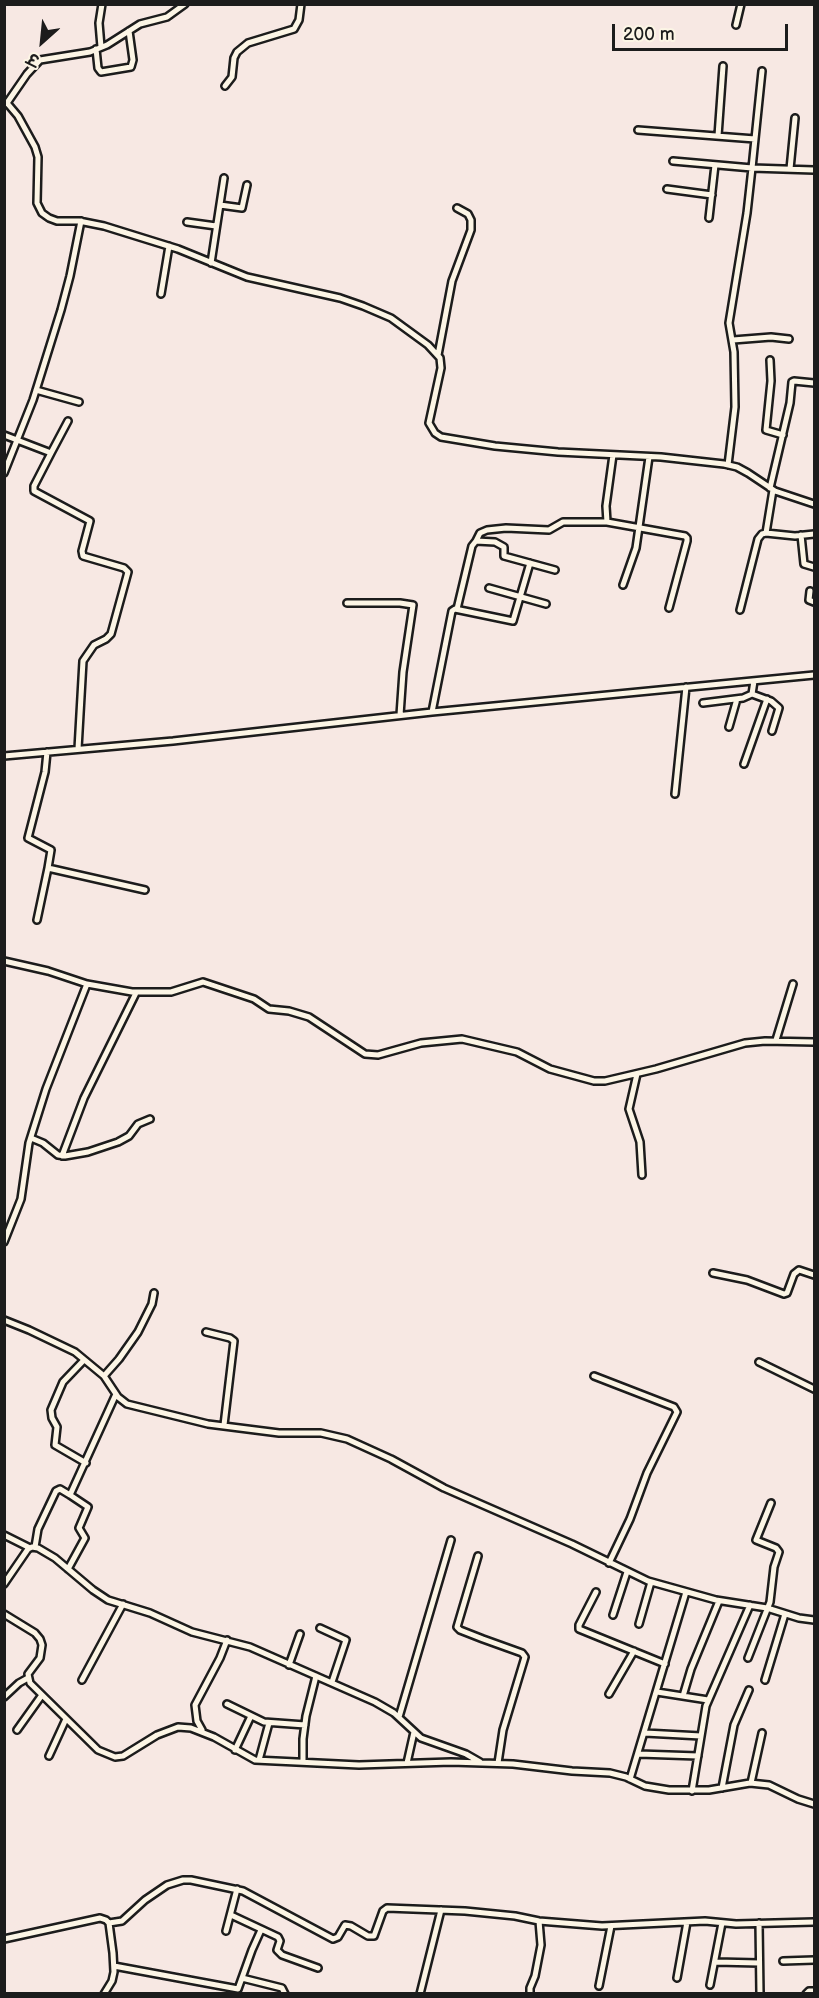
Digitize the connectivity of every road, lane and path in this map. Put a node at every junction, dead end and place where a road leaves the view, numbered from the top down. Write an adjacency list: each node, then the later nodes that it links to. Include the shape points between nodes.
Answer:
1 (102, 4): 7 (street)
2 (185, 4): 6 (street, via 167,17)
3 (301, 4): 10 (street, via 294,29 248,43 237,52 232,77)
4 (741, 4): 5 (street)
5 (736, 25)
6 (129, 31): 7 (street); 7 (street, via 134,60 131,67 101,72)
7 (98, 48): 11 (street, via 40,60)
8 (723, 66): 14 (street)
9 (762, 71): 15 (street)
10 (225, 86)
11 (6, 104): 28 (street, via 18,116 38,157 39,208 57,221)
12 (795, 118): 19 (street)
13 (638, 130): 14 (street)
14 (718, 136): 15 (street)
15 (755, 139): 18 (street)
16 (673, 161): 17 (street)
17 (715, 165): 18 (street); 24 (street)
18 (752, 168): 19 (street); 35 (street, via 729,323)
19 (790, 169): 20 (street)
20 (814, 170)
21 (224, 178): 25 (street)
22 (247, 185): 25 (street, via 242,208)
23 (667, 189): 24 (street)
24 (712, 195): 27 (street)
25 (220, 205): 30 (street)
26 (456, 208): 36 (street, via 468,214 471,230 452,281)
27 (709, 218)
28 (81, 221): 31 (street); 39 (street, via 66,292)
29 (187, 222): 30 (street)
30 (216, 226): 32 (street)
31 (169, 246): 32 (street); 33 (street)
32 (211, 262): 36 (street, via 247,277 370,308 404,326)
33 (161, 294)
34 (789, 339): 35 (street)
35 (733, 340): 48 (street, via 735,419)
36 (438, 355): 46 (street, via 441,368 429,423 441,437 495,446)
37 (770, 360): 43 (street, via 765,428)
38 (814, 383): 43 (street, via 792,381)
39 (36, 390): 40 (street); 44 (street)
40 (79, 402)
41 (68, 421): 45 (street)
42 (4, 435): 44 (street)
43 (783, 435): 50 (street)
44 (18, 439): 45 (street); 49 (street)
45 (51, 453): 82 (street, via 34,491 90,521 83,556 124,568 128,575 111,634 94,645 83,661)
46 (613, 455): 47 (street); 52 (street)
47 (649, 457): 48 (street); 53 (street)
48 (728, 465): 50 (street)
49 (4, 473)
50 (771, 489): 51 (street); 54 (street)
51 (814, 504)
52 (607, 522): 53 (street); 57 (street, via 563,522 549,530 487,530)
53 (639, 528): 61 (street); 68 (street, via 687,538)
54 (766, 533): 56 (street); 70 (street, via 758,539)
55 (814, 534): 56 (street)
56 (801, 535): 59 (street, via 804,564)
57 (476, 541): 58 (street, via 495,542 504,547 504,556); 69 (street)
58 (530, 563): 60 (street); 64 (street)
59 (814, 567)
60 (555, 570)
61 (623, 585)
62 (489, 588): 64 (street)
63 (810, 591): 65 (street, via 809,600)
64 (521, 596): 67 (street); 69 (street, via 513,621)
65 (814, 602)
66 (347, 603): 79 (street, via 400,603 414,608 402,672)
67 (546, 604)
68 (669, 608)
69 (457, 609): 78 (street, via 451,613)
70 (740, 610)
71 (814, 675): 72 (street)
72 (754, 681): 73 (street); 74 (street)
73 (686, 687): 78 (street); 86 (street)
74 (752, 694): 75 (street); 76 (street)
75 (737, 699): 77 (street); 80 (street)
76 (767, 699): 81 (street, via 779,708); 85 (street)
77 (703, 704)
78 (432, 712): 79 (street)
79 (400, 715): 82 (street)
80 (729, 727)
81 (772, 731)
82 (78, 749): 83 (street)
83 (47, 752): 84 (street); 87 (street, via 28,838 51,850)
84 (4, 756)
85 (744, 764)
86 (675, 795)
87 (48, 868): 88 (street); 89 (street)
88 (145, 890)
89 (37, 920)
90 (4, 961): 91 (street)
91 (87, 984): 93 (street); 98 (street)
92 (793, 984): 94 (street)
93 (136, 993): 96 (street, via 171,992 199,982 208,983 259,1001 269,1009 309,1017 358,1051 372,1055 420,1042 462,1039 517,1052 550,1069 582,1079 606,1081); 99 (street, via 84,1098)
94 (776, 1041): 95 (street); 96 (street, via 731,1046)
95 (814, 1042)
96 (637, 1074): 100 (street, via 629,1109 641,1148)
97 (150, 1119): 99 (street, via 118,1142)
98 (30, 1141): 99 (street, via 43,1143); 101 (street, via 24,1187)
99 (62, 1156)
100 (642, 1175)
101 (4, 1242)
102 (713, 1273): 103 (street, via 747,1280 783,1294 798,1270)
103 (814, 1275)
104 (154, 1293): 109 (street, via 138,1332)
105 (4, 1320): 107 (street, via 67,1347)
106 (206, 1332): 113 (street, via 234,1341)
107 (84, 1360): 109 (street); 114 (street, via 63,1382 51,1414 57,1427 55,1445)
108 (759, 1362): 111 (street)
109 (104, 1376): 112 (street)
110 (594, 1376): 121 (street, via 674,1407 677,1412)
111 (814, 1389)
112 (116, 1394): 113 (street, via 133,1406); 114 (street)
113 (224, 1425): 121 (street, via 321,1433 358,1443 444,1488)
114 (86, 1463): 115 (street)
115 (70, 1495): 119 (street, via 56,1491); 122 (street, via 88,1508 79,1528 85,1538)
116 (771, 1503): 131 (street, via 756,1538 779,1552)
117 (4, 1534): 119 (street)
118 (451, 1540): 158 (street)
119 (32, 1548): 122 (street); 125 (street, via 21,1557)
120 (478, 1556): 176 (street, via 457,1627 525,1657 503,1730)
121 (609, 1563): 123 (street)
122 (68, 1569): 129 (street, via 103,1597)
123 (627, 1572): 124 (street); 134 (street)
124 (651, 1582): 127 (street); 136 (street)
125 (4, 1584)
126 (596, 1592): 140 (street, via 579,1629)
127 (686, 1592): 128 (street); 142 (street)
128 (719, 1600): 130 (street); 153 (street)
129 (123, 1604): 139 (street, via 192,1632); 146 (street)
130 (750, 1605): 131 (street); 155 (street)
131 (767, 1608): 133 (street); 141 (street)
132 (4, 1614): 145 (street, via 40,1639 40,1658)
133 (785, 1614): 135 (street); 147 (street)
134 (613, 1615)
135 (814, 1620)
136 (639, 1624)
137 (320, 1628): 148 (street, via 346,1640)
138 (300, 1634): 143 (street)
139 (226, 1640): 143 (street); 163 (street, via 195,1705)
140 (633, 1651): 142 (street); 151 (street)
141 (748, 1658)
142 (665, 1664): 150 (street)
143 (289, 1665): 144 (street)
144 (316, 1676): 148 (street); 161 (street)
145 (28, 1678): 152 (street); 154 (street)
146 (82, 1680)
147 (765, 1680)
148 (332, 1682): 158 (street)
149 (749, 1690): 179 (street, via 734,1725)
150 (657, 1692): 153 (street); 165 (street)
151 (609, 1694)
152 (42, 1695): 159 (street); 162 (street)
153 (683, 1696): 155 (street)
154 (4, 1697)
155 (708, 1700): 167 (street)
156 (227, 1704): 157 (street)
157 (251, 1716): 160 (street); 168 (street)
158 (399, 1717): 164 (street)
159 (66, 1719): 163 (street, via 98,1750 119,1757 178,1727); 170 (street)
160 (269, 1723): 161 (street); 172 (street)
161 (305, 1725): 173 (street)
162 (17, 1730)
163 (203, 1732): 168 (street)
164 (414, 1732): 174 (street); 175 (street)
165 (645, 1733): 167 (street); 169 (street)
166 (762, 1734): 178 (street)
167 (701, 1736): 171 (street)
168 (235, 1749): 172 (street)
169 (639, 1754): 171 (street); 177 (street)
170 (49, 1756)
171 (698, 1756): 180 (street)
172 (259, 1760): 173 (street)
173 (303, 1762): 174 (street)
174 (407, 1763): 175 (street)
175 (482, 1763): 176 (street)
176 (498, 1763): 177 (street, via 610,1773)
177 (630, 1779): 180 (street, via 656,1789)
178 (752, 1784): 179 (street); 181 (street, via 769,1785)
179 (722, 1788): 180 (street)
180 (692, 1791)
181 (814, 1804)
182 (237, 1889): 183 (street, via 333,1939 345,1925 375,1936 384,1909); 184 (street); 188 (street, via 183,1880 145,1900 122,1921)
183 (441, 1910): 185 (street); 208 (street)
184 (231, 1915): 192 (street); 193 (street)
185 (539, 1921): 191 (street); 209 (street, via 541,1945)
186 (687, 1922): 189 (street); 191 (street); 202 (street)
187 (814, 1922): 190 (street)
188 (109, 1923): 194 (street, via 100,1918); 199 (street)
189 (722, 1923): 190 (street); 197 (street)
190 (759, 1923): 198 (street)
191 (611, 1926): 204 (street)
192 (261, 1930): 200 (street, via 279,1939 278,1950 282,1954); 201 (street)
193 (226, 1931)
194 (4, 1939)
195 (814, 1960): 196 (street)
196 (783, 1961)
197 (716, 1962): 198 (street); 203 (street)
198 (759, 1963): 210 (street)
199 (114, 1966): 201 (street, via 236,1989); 206 (street, via 112,1981)
200 (318, 1968)
201 (243, 1978): 207 (street, via 282,1988)
202 (677, 1978)
203 (710, 1985)
204 (599, 1986)
205 (814, 1991): 211 (street)
206 (104, 1994)
207 (285, 1994)
208 (420, 1994)
209 (530, 1994)
210 (760, 1994)
211 (806, 1994)

